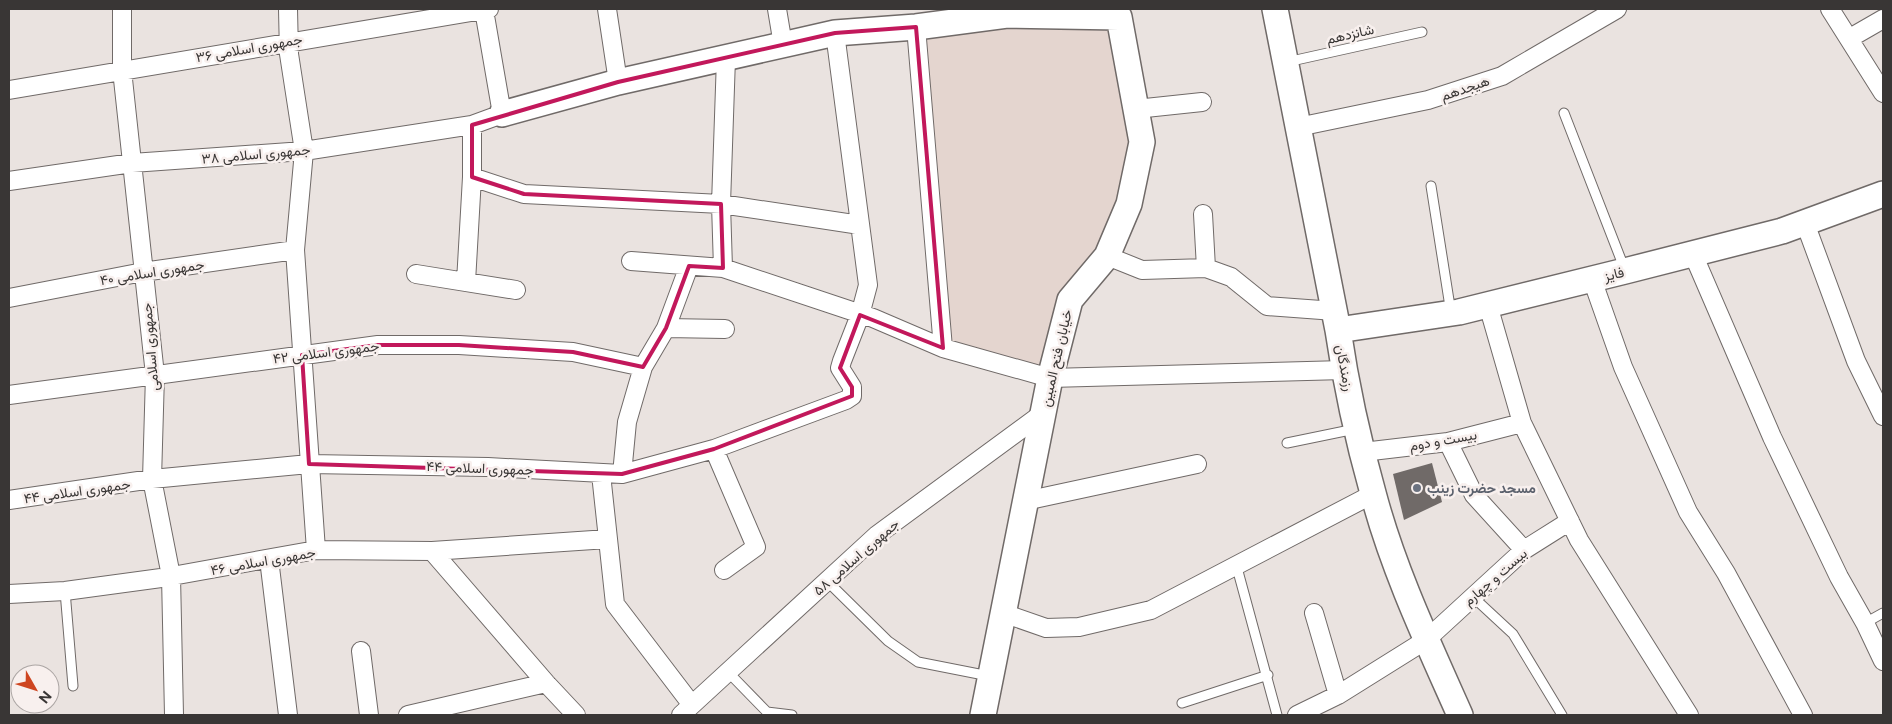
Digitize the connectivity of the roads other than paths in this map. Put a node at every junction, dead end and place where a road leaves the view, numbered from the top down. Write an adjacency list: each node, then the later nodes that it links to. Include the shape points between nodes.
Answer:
1 (122, 9): 20 (street, جمهوری اسلامی)
2 (288, 9): 16 (street)
3 (486, 9): 16 (street, جمهوری اسلامی ۳۶); 27 (street)
4 (607, 9): 21 (street)
5 (777, 9): 17 (street)
6 (1275, 9): 19 (street, رزمندگان)
7 (1617, 9): 29 (street, هیجدهم, via 1502,76 1428,100)
8 (1830, 9): 15 (street)
9 (1007, 12): 10 (street); 12 (street)
10 (1119, 13): 25 (street, خیابان فتح المبین)
11 (1883, 19): 15 (street)
12 (916, 27): 14 (street); 60 (street)
13 (1422, 32): 19 (lane, شانزدهم)
14 (836, 33): 17 (street); 39 (street)
15 (1850, 38): 23 (street)
16 (289, 41): 20 (street, جمهوری اسلامی ۳۶); 30 (street)
17 (783, 45): 18 (street)
18 (726, 58): 21 (street); 36 (street)
19 (1284, 63): 29 (street, رزمندگان)
20 (122, 70): 22 (street, جمهوری اسلامی ۳۶); 31 (street, جمهوری اسلامی)
21 (618, 82): 27 (street)
22 (9, 90)
23 (1883, 93)
24 (1202, 102): 25 (street)
25 (1136, 109): 42 (street, خیابان فتح المبین, via 1142,142 1129,204)
26 (1564, 113): 47 (lane)
27 (502, 114): 28 (street, جمهوری اسلامی ۳۸)
28 (472, 125): 30 (street, جمهوری اسلامی ۳۸); 32 (street)
29 (1298, 128): 57 (street, رزمندگان)
30 (304, 151): 31 (street, جمهوری اسلامی ۳۸); 40 (street)
31 (132, 163): 33 (street, جمهوری اسلامی ۳۸); 48 (street, جمهوری اسلامی)
32 (472, 177): 36 (street, via 524,194); 51 (street)
33 (9, 181)
34 (1431, 186): 55 (lane)
35 (1883, 194): 38 (street, فایز)
36 (721, 204): 39 (street); 45 (street)
37 (1203, 214): 46 (street)
38 (1805, 223): 41 (street, فایز); 67 (street, via 1856,361)
39 (860, 225): 56 (street, via 868,286)
40 (295, 250): 48 (street, جمهوری اسلامی ۴۰); 61 (street)
41 (1693, 254): 47 (street, فایز); 98 (street, via 1772,437 1838,577)
42 (1107, 256): 46 (street, via 1142,270); 65 (street, خیابان فتح المبین, via 1070,300)
43 (631, 261): 44 (street)
44 (689, 266): 45 (street); 58 (street)
45 (723, 268): 56 (street)
46 (1206, 268): 57 (street, via 1231,277 1267,306)
47 (1626, 271): 50 (street, فایز)
48 (143, 272): 53 (street, جمهوری اسلامی ۴۰); 64 (street, جمهوری اسلامی)
49 (416, 274): 51 (street)
50 (1592, 279): 54 (street, فایز); 122 (street, via 1624,367 1688,512 1731,582)
51 (466, 282): 52 (street)
52 (516, 290)
53 (9, 298)
54 (1488, 305): 55 (street, فایز); 69 (street)
55 (1451, 313): 57 (street, فایز)
56 (860, 315): 60 (street); 73 (street, جمهوری اسلامی ۴۴, via 840,368 852,387 852,396)
57 (1336, 321): 63 (street, رزمندگان)
58 (666, 328): 59 (street); 62 (street)
59 (725, 329)
60 (944, 348): 65 (street)
61 (302, 355): 62 (street, جمهوری اسلامی ۴۲, via 378,344 459,345 573,352); 64 (street, جمهوری اسلامی ۴۲); 74 (street)
62 (643, 367): 77 (street, via 627,422)
63 (1344, 370): 65 (street); 70 (street, رزمندگان)
64 (155, 375): 66 (street, جمهوری اسلامی ۴۲); 78 (street, جمهوری اسلامی)
65 (1050, 378): 68 (street, خیابان فتح المبین)
66 (9, 396)
67 (1881, 406)
68 (1043, 413): 81 (street, خیابان فتح المبین); 91 (street, جمهوری اسلامی ۵۸, via 877,535)
69 (1522, 423): 71 (street, بیست و دوم); 82 (street)
70 (1360, 440): 71 (street, بیست و دوم); 72 (lane); 79 (street, رزمندگان)
71 (1448, 442): 85 (street, via 1474,495)
72 (1287, 443)
73 (714, 449): 77 (street, جمهوری اسلامی ۴۴); 89 (street, via 756,547)
74 (310, 464): 76 (street, جمهوری اسلامی ۴۴, via 488,467); 78 (street, جمهوری اسلامی ۴۴); 84 (street)
75 (1197, 464): 81 (street)
76 (601, 474): 77 (street, جمهوری اسلامی ۴۴); 83 (street)
77 (622, 474)
78 (152, 479): 80 (street, جمهوری اسلامی ۴۴); 90 (street, جمهوری اسلامی)
79 (1373, 494): 88 (street); 99 (street, رزمندگان)
80 (9, 500)
81 (1026, 501): 95 (street, خیابان فتح المبین)
82 (1570, 521): 85 (street, بیست و چهارم); 121 (street)
83 (608, 539): 86 (street, جمهوری اسلامی ۴۶); 110 (street, via 615,604)
84 (316, 550): 86 (street, جمهوری اسلامی ۴۶); 87 (street, جمهوری اسلامی ۴۶)
85 (1524, 550): 94 (street, بیست و چهارم)
86 (432, 551): 105 (street)
87 (269, 559): 90 (street, جمهوری اسلامی ۴۶); 112 (street)
88 (1236, 564): 95 (street, via 1152,610 1080,627 1046,628); 104 (lane)
89 (724, 570)
90 (171, 576): 92 (street, جمهوری اسلامی ۴۶); 111 (street, جمهوری اسلامی)
91 (827, 581): 102 (street, جمهوری اسلامی ۵۸); 103 (lane, via 888,641 918,662)
92 (65, 591): 93 (street, جمهوری اسلامی ۴۶); 106 (lane)
93 (9, 594)
94 (1472, 596): 99 (street, بیست و چهارم); 120 (lane, via 1513,634)
95 (1003, 613): 103 (street, خیابان فتح المبین)
96 (1314, 613): 107 (street)
97 (1883, 613): 98 (lane)
98 (1865, 623): 101 (street)
99 (1426, 640): 107 (street, بیست و چهارم); 119 (street, رزمندگان)
100 (361, 651): 113 (street)
101 (1883, 661)
102 (728, 672): 110 (street, جمهوری اسلامی ۵۸); 115 (lane, via 767,712)
103 (990, 676): 116 (street, خیابان فتح المبین)
104 (1268, 676): 108 (lane); 117 (lane)
105 (546, 683): 109 (street); 114 (street)
106 (73, 686)
107 (1338, 694): 118 (street, بیست و چهارم)
108 (1182, 703)
109 (566, 712)
110 (691, 712)
111 (174, 715)
112 (288, 715)
113 (369, 715)
114 (408, 715)
115 (792, 715)
116 (983, 715)
117 (1277, 715)
118 (1297, 715)
119 (1460, 715)
120 (1562, 715)
121 (1690, 715)
122 (1802, 715)

